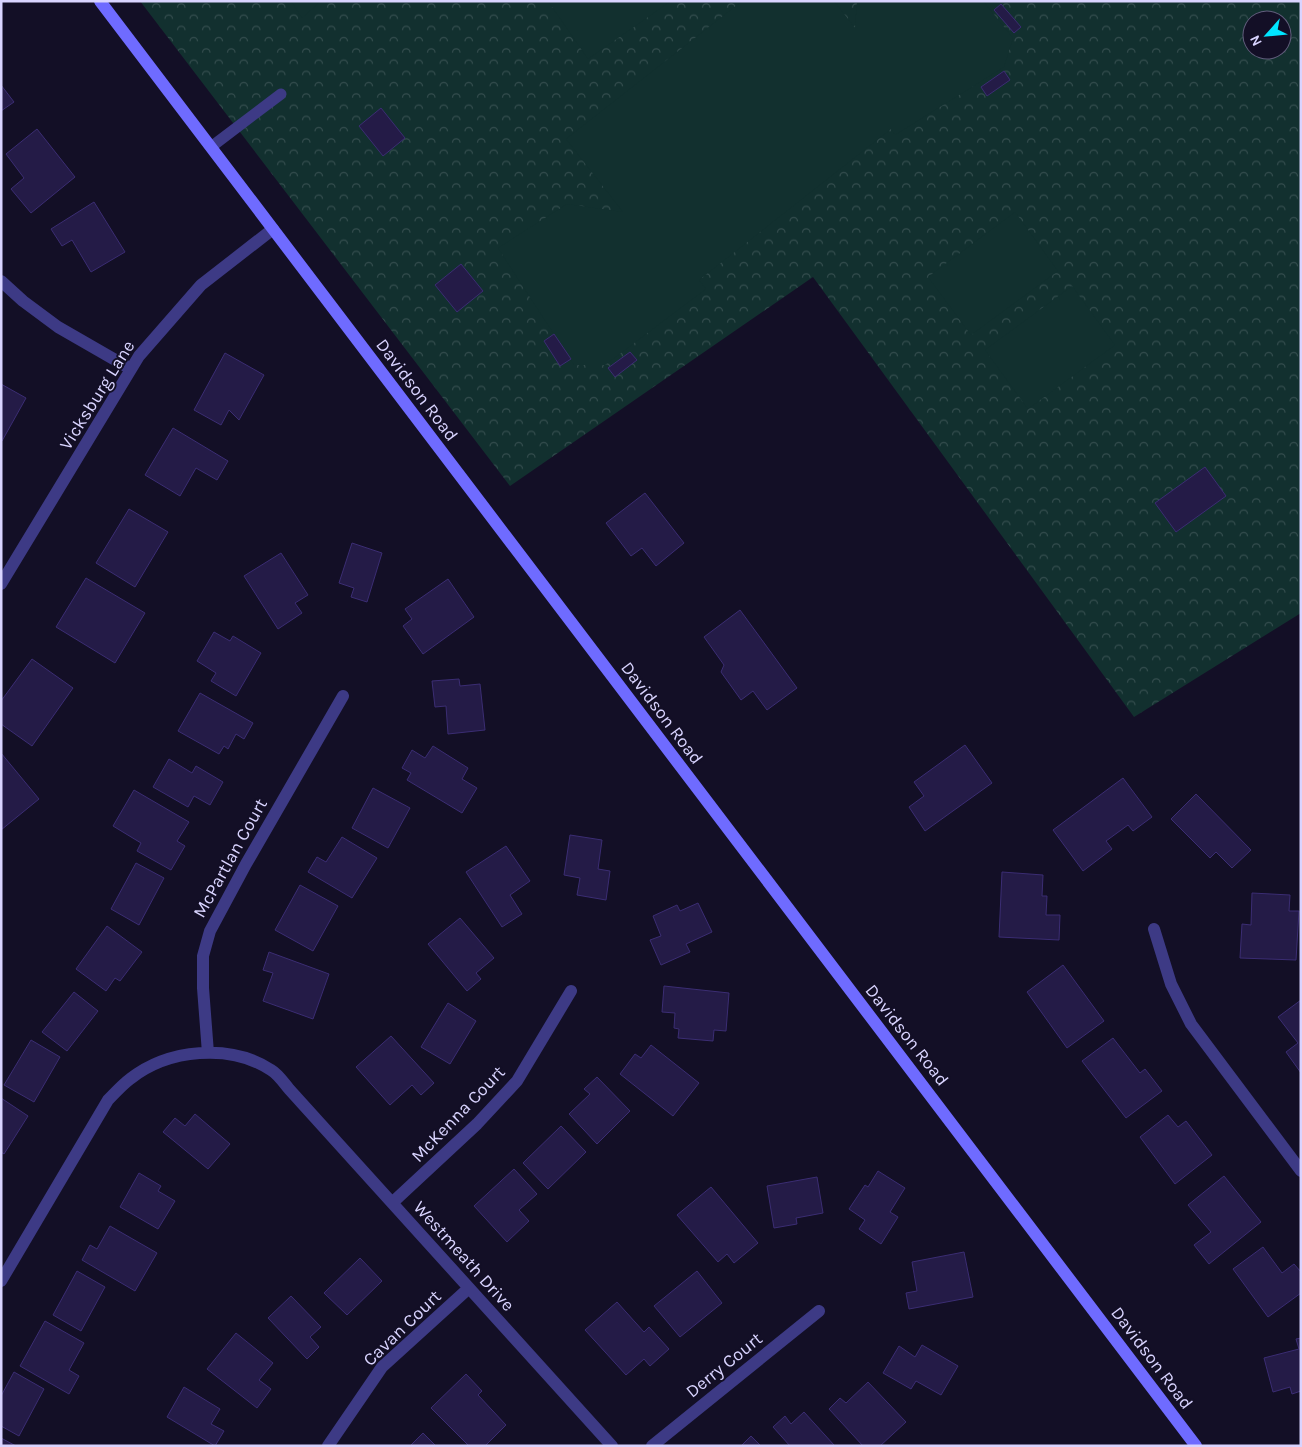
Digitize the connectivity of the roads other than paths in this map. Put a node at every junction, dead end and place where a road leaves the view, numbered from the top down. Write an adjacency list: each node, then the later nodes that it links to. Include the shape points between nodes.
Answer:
1 (100, 1): 3 (main road, Davidson Road)
2 (281, 94): 3 (lane)
3 (211, 147): 4 (main road, Davidson Road)
4 (273, 228): 6 (street, Vicksburg Lane, via 201,285 139,356); 20 (main road, Davidson Road)
5 (1, 282): 6 (street, via 58,327)
6 (131, 370): 7 (street, Vicksburg Lane)
7 (1, 584)
8 (343, 696): 11 (street, McPartlan Court, via 210,931 204,956)
9 (1154, 929): 12 (street, via 1171,984 1191,1024)
10 (571, 991): 13 (street, McKenna Court, via 517,1081 477,1124)
11 (208, 1053): 13 (street, Westmeath Drive, via 250,1059 272,1071); 14 (street, Westmeath Drive, via 181,1055 146,1068 129,1079 108,1100)
12 (1301, 1171)
13 (392, 1203): 15 (street, Westmeath Drive)
14 (1, 1282)
15 (469, 1288): 17 (street, Cavan Court, via 382,1367); 18 (street, Westmeath Drive)
16 (819, 1311): 19 (street, Derry Court)
17 (328, 1446)
18 (612, 1446)
19 (652, 1446)
20 (1196, 1446)

